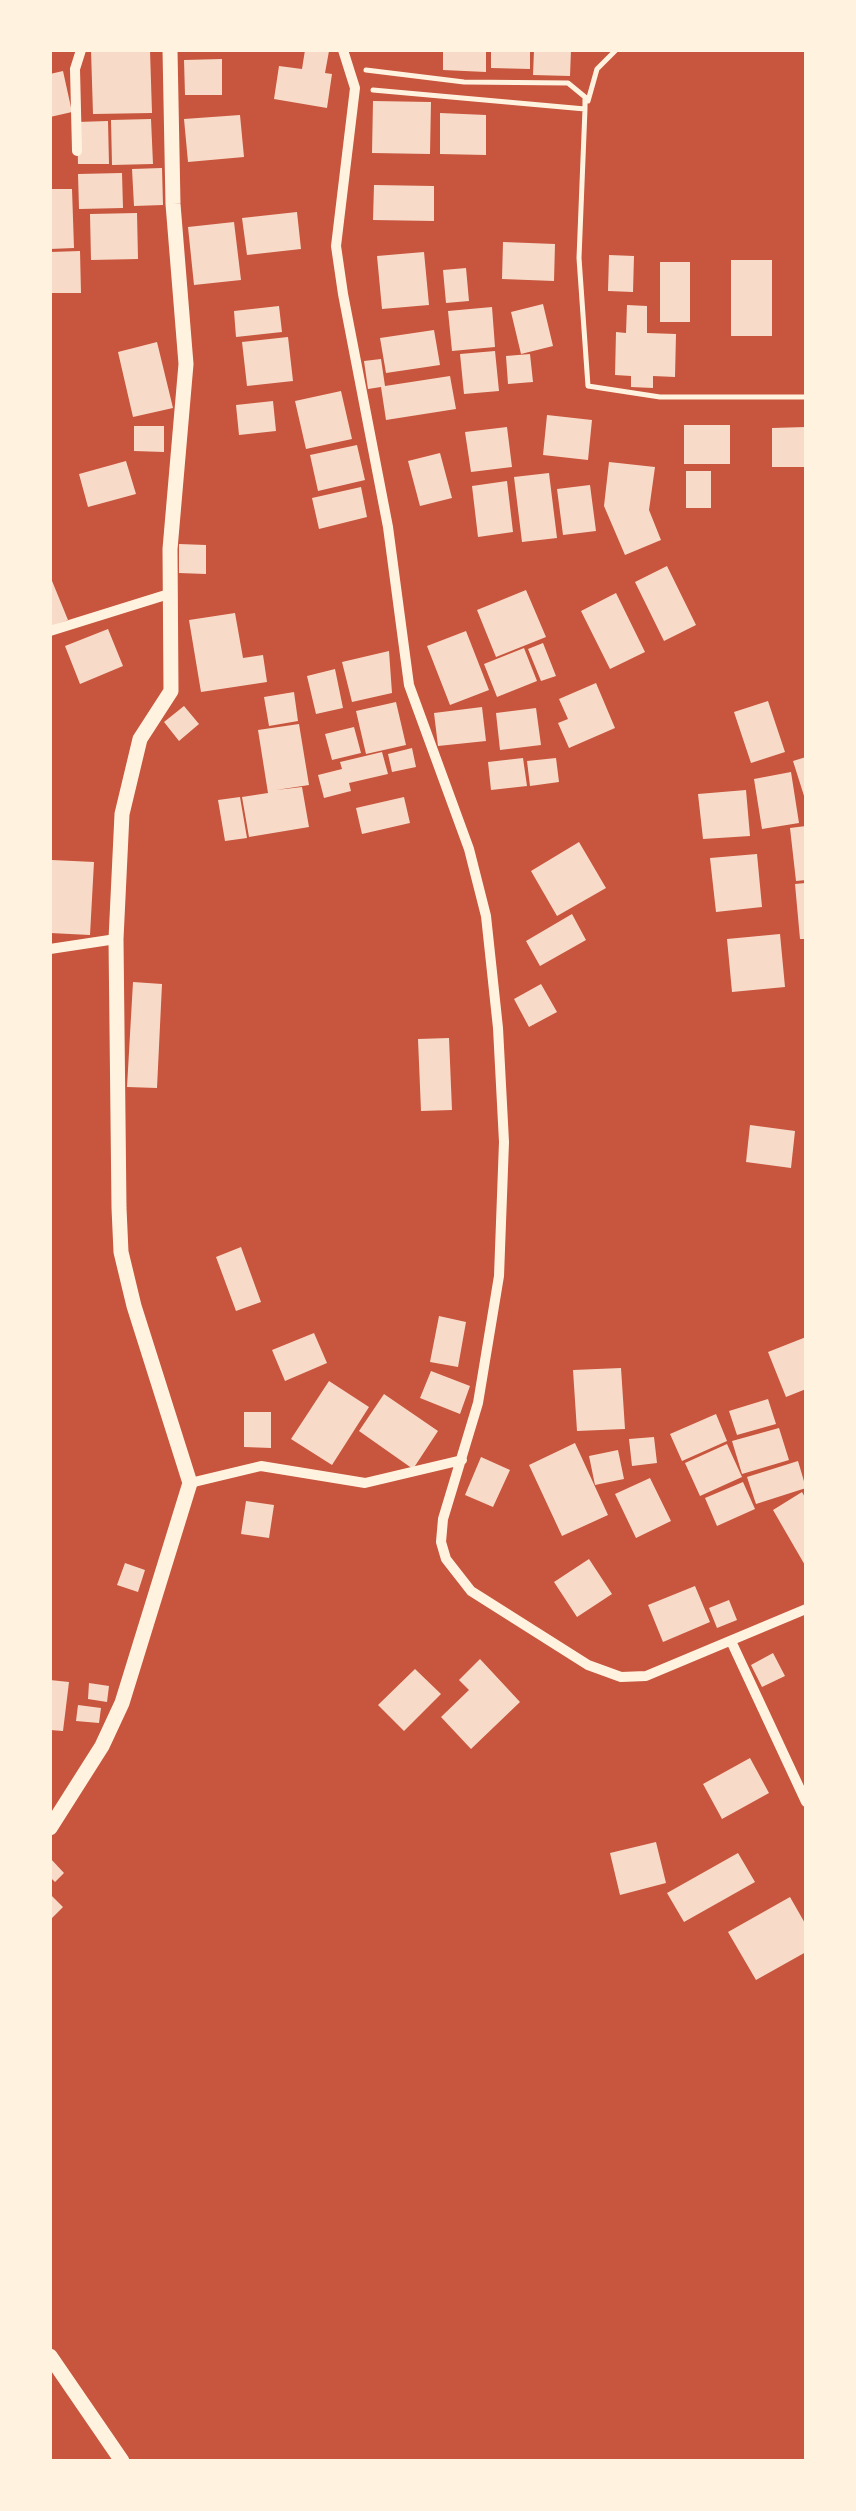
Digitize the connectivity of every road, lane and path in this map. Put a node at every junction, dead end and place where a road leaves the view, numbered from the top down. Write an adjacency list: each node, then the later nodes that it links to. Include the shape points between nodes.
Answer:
1 (82, 50): 8 (street, via 75,69)
2 (170, 50): 10 (main road, via 186,364)
3 (343, 50): 5 (street)
4 (616, 50): 7 (path, via 597,69)
5 (348, 65): 6 (street); 7 (path, via 464,82 568,83 585,97)
6 (355, 88): 7 (path); 14 (street, via 336,246 343,294 388,527 409,685 469,849 486,916 498,1028 504,1142 499,1276)
7 (585, 109): 9 (path, via 578,258 588,386 660,397)
8 (77, 151)
9 (806, 397)
10 (172, 593): 11 (street); 12 (main road, via 171,692 140,739 129,772)
11 (50, 631)
12 (116, 939): 13 (street); 15 (main road, via 121,1252)
13 (50, 949)
14 (462, 1460): 15 (street, via 366,1483 261,1466); 17 (street, via 441,1542 455,1576 472,1591 560,1649 621,1677 646,1676)
15 (190, 1483): 19 (main road, via 122,1703)
16 (806, 1609): 17 (street)
17 (730, 1641): 18 (street)
18 (806, 1802)
19 (50, 1828)
20 (50, 2356): 21 (main road)
21 (122, 2461)

